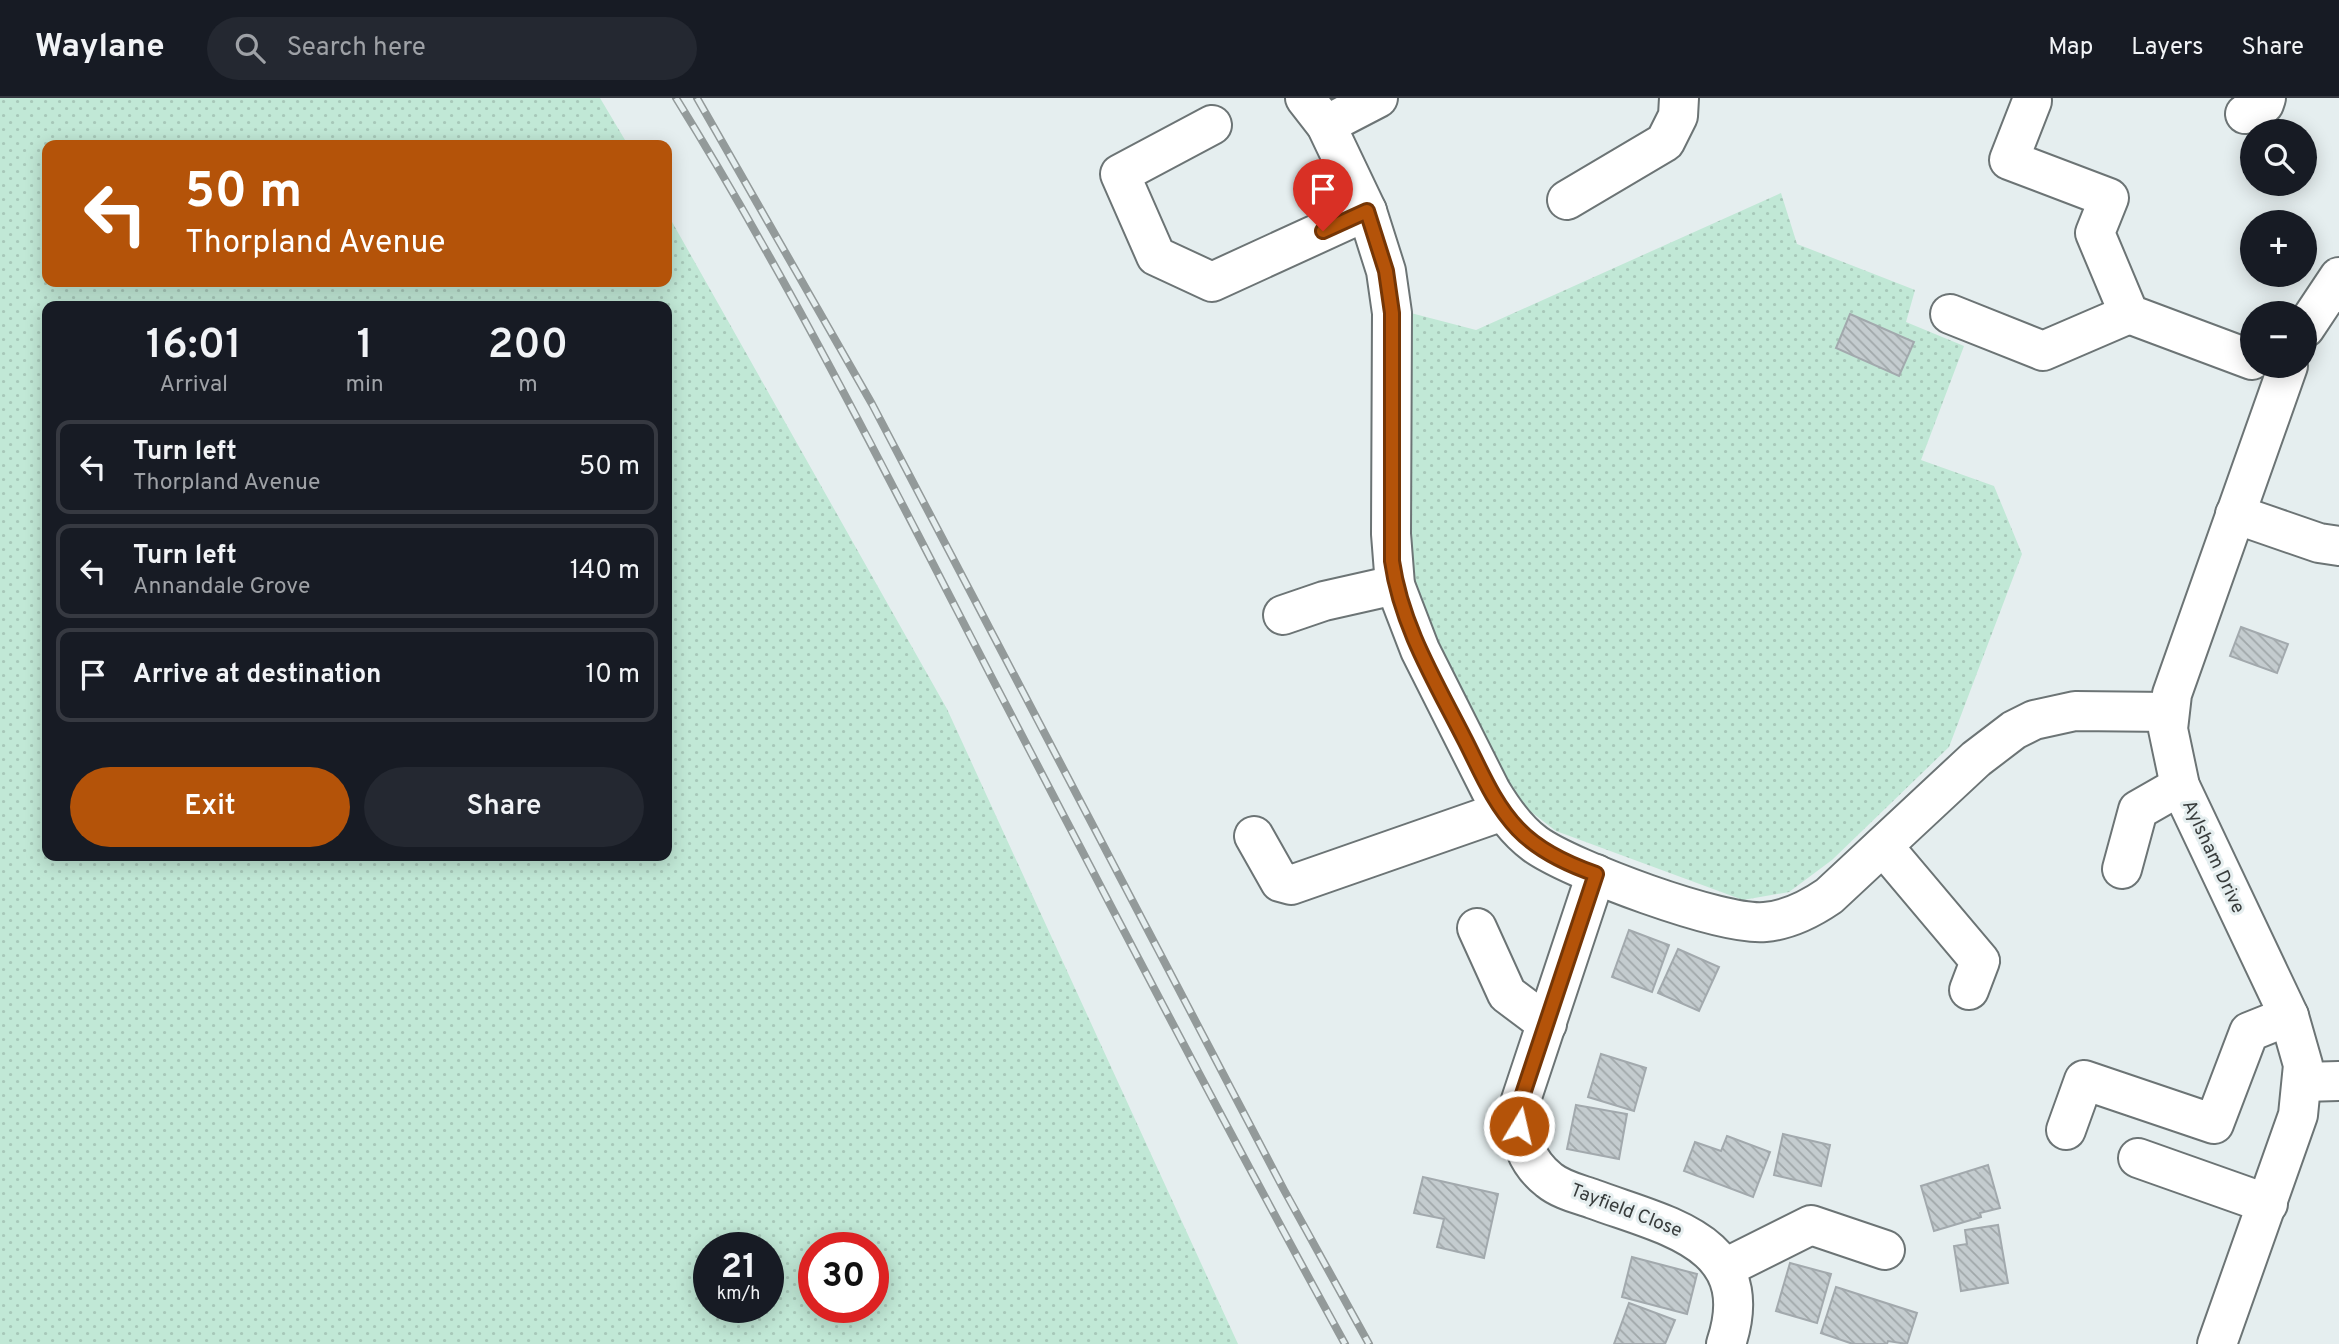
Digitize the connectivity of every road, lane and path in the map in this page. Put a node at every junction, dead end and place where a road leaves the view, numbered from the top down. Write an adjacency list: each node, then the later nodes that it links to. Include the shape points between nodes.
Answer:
1 (1378, 98): 4 (street)
2 (1679, 98): 6 (street, via 1678,116 1665,142)
3 (2032, 101): 11 (street, via 2009,160 2109,198 2095,233)
4 (1315, 112): 7 (street)
5 (1213, 124): 7 (street, via 1120,174 1156,256 1212,282)
6 (1567, 200)
7 (1367, 211): 16 (street, via 1386,271 1392,313)
8 (2339, 277): 9 (street)
9 (2317, 310)
10 (1950, 314): 11 (street, via 2043,351)
11 (2129, 314): 12 (street)
12 (2240, 354)
13 (2270, 378): 14 (street, Aylsham Drive)
14 (2235, 514): 15 (street); 18 (street, Aylsham Drive, via 2184,654)
15 (2339, 546)
16 (1395, 585): 17 (street); 20 (street, via 1420,650)
17 (1283, 615)
18 (2169, 712): 19 (street, Aylsham Drive, via 2170,746); 22 (street, via 2085,710 2034,720 1976,759)
19 (2180, 786): 23 (street, via 2138,810); 27 (street, Aylsham Drive)
20 (1503, 811): 21 (street, via 1292,886 1280,882); 24 (street, via 1534,844)
21 (1254, 835)
22 (1883, 846): 24 (street, via 1810,909 1767,922 1721,919); 26 (street, via 1980,961)
23 (2122, 869)
24 (1596, 874): 28 (street, Tayfield Close)
25 (1477, 928): 28 (street, via 1507,994)
26 (1969, 990)
27 (2289, 1016): 29 (street, Aylsham Drive, via 2300,1048); 30 (street, via 2249,1032 2214,1124 2084,1080)
28 (1547, 1024): 34 (street, Tayfield Close, via 1518,1109 1529,1158 1551,1182 1565,1189 1693,1237)
29 (2321, 1081): 32 (street, Aylsham Drive, via 2298,1115)
30 (2066, 1130)
31 (2138, 1158): 32 (street)
32 (2267, 1204): 36 (street, Aylsham Drive)
33 (1885, 1250): 34 (street, via 1811,1225)
34 (1725, 1268): 35 (street, via 1734,1316)
35 (1726, 1344)
36 (2217, 1344)

